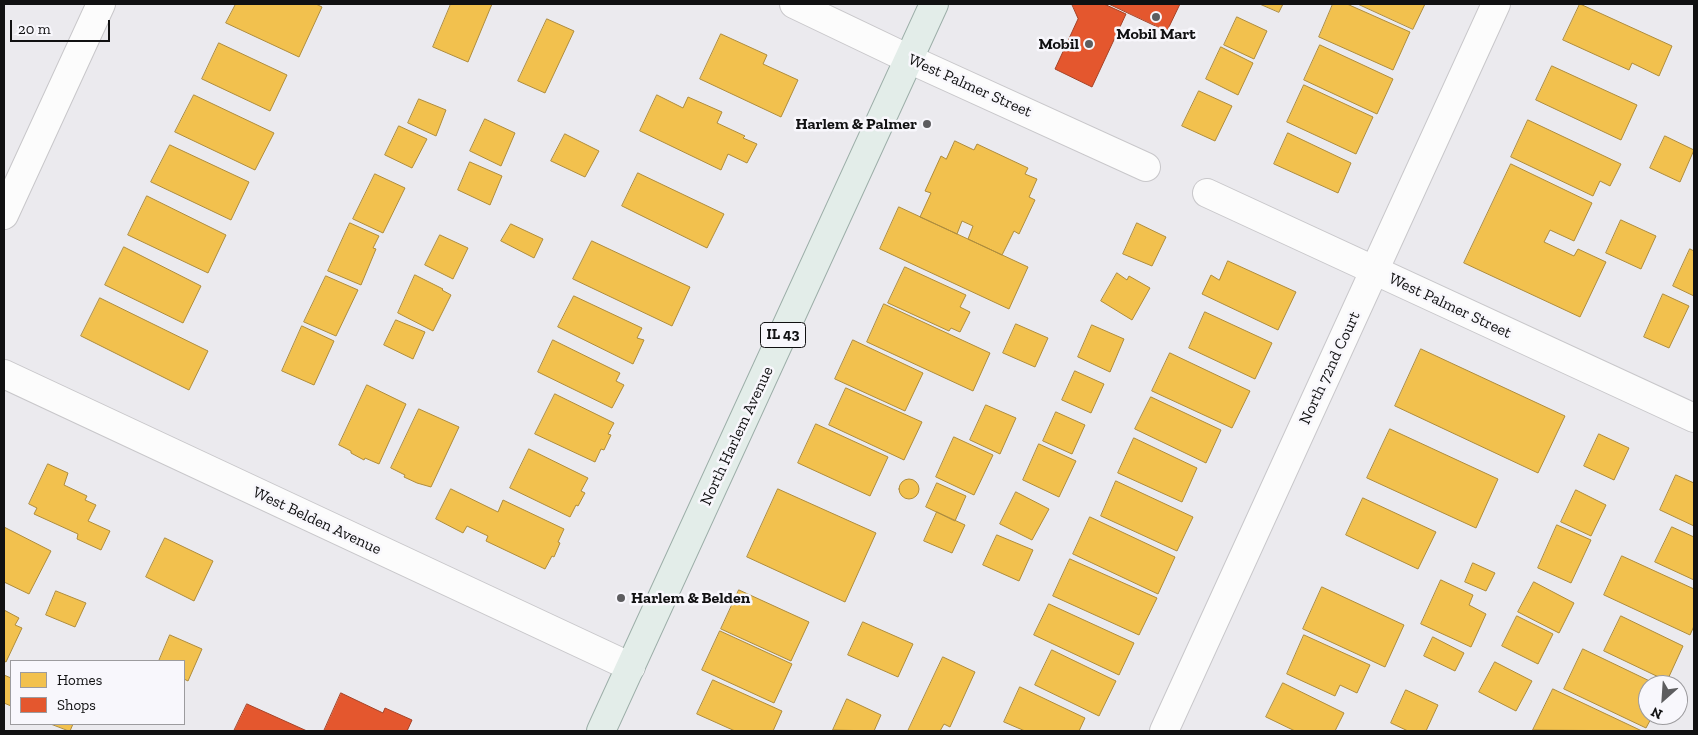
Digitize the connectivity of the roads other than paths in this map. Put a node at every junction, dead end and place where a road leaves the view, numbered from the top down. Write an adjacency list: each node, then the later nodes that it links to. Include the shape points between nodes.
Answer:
1 (101, 4): 8 (street)
2 (794, 4): 5 (street, West Palmer Street)
3 (934, 4): 5 (main road, North Harlem Avenue / IL 43)
4 (1496, 4): 9 (street, North 72nd Court)
5 (910, 59): 6 (street, West Palmer Street); 12 (main road, North Harlem Avenue / IL 43)
6 (1146, 167)
7 (1207, 193): 9 (street, West Palmer Street)
8 (4, 215)
9 (1374, 271): 11 (street, West Palmer Street); 14 (street, North 72nd Court)
10 (4, 374): 12 (street, West Belden Avenue)
11 (1694, 418)
12 (631, 667): 13 (main road, North Harlem Avenue / IL 43)
13 (601, 731)
14 (1164, 731)

